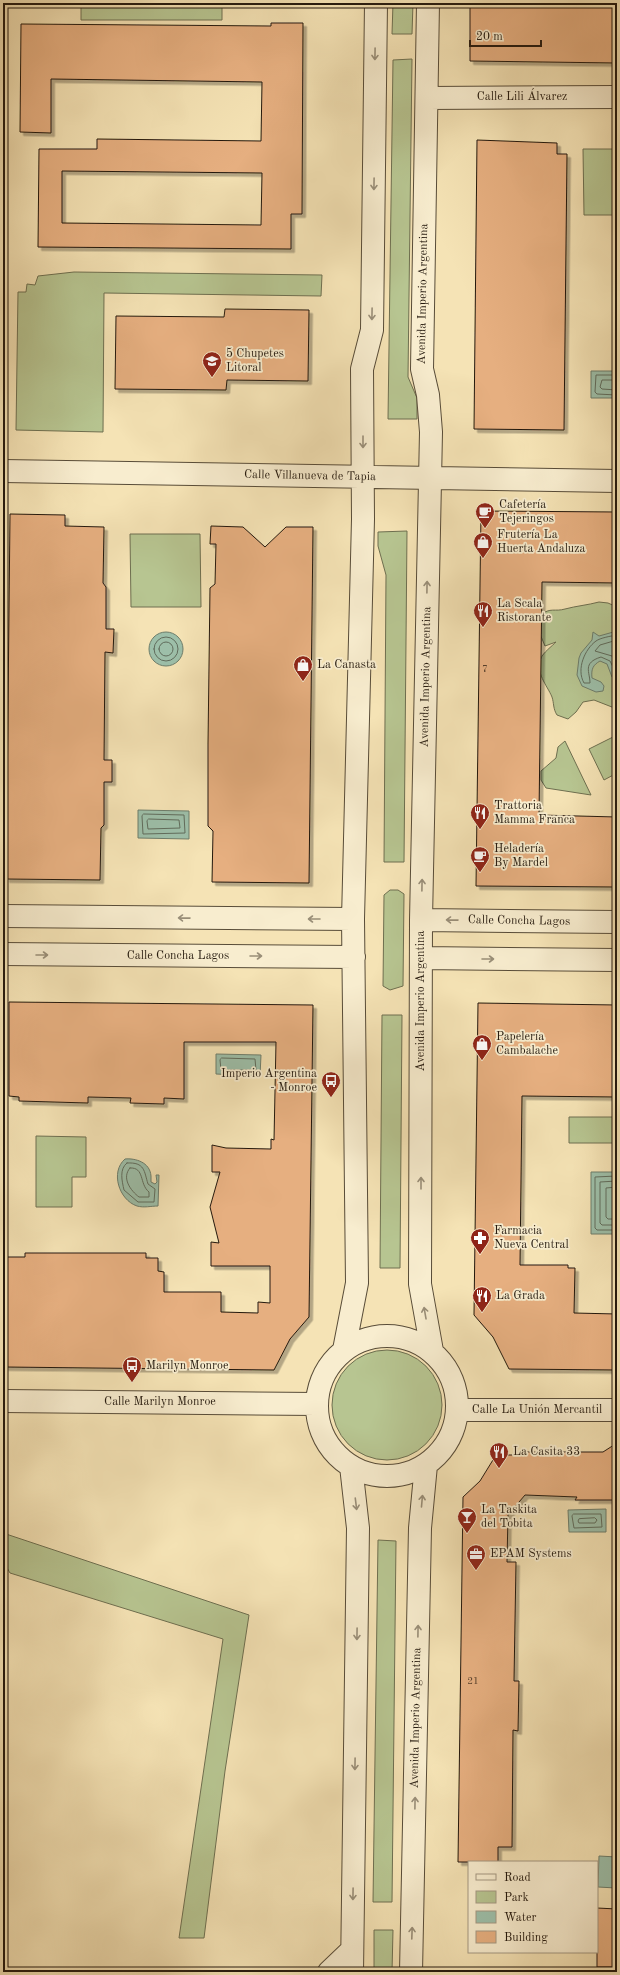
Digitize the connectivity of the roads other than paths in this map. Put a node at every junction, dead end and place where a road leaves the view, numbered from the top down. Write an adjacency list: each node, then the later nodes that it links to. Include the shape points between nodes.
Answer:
1 (376, 3): 6 (street, one-way to 6, via 372,330 362,369)
2 (428, 3): 4 (street, Avenida Imperio Argentina)
3 (617, 97): 4 (street, Calle Lili Álvarez)
4 (426, 98): 7 (street, Avenida Imperio Argentina, via 422,369 428,395 431,432)
5 (3, 471): 6 (street, Calle Villanueva de Tapia)
6 (363, 476): 7 (street, Calle Villanueva de Tapia); 10 (street)
7 (429, 478): 8 (street, Calle Villanueva de Tapia); 11 (street, Avenida Imperio Argentina, one-way to 7)
8 (617, 480)
9 (3, 916): 10 (street, one-way to 9)
10 (352, 919): 14 (street)
11 (421, 920): 12 (street, Calle Concha Lagos, one-way to 11); 15 (street, Avenida Imperio Argentina)
12 (617, 922)
13 (3, 954): 14 (street, Calle Concha Lagos, one-way to 14)
14 (354, 957): 17 (street, via 357,1283)
15 (421, 958): 16 (street, one-way to 16); 18 (street, Avenida Imperio Argentina, one-way to 15, via 420,1284)
16 (617, 960)
17 (344, 1350): 18 (street, via 372,1336 380,1336 404,1337); 20 (street, via 330,1365 320,1383)
18 (432, 1351): 21 (street, via 452,1377)
19 (3, 1401): 20 (street, Calle Marilyn Monroe)
20 (317, 1404): 24 (street, via 321,1428 333,1450)
21 (458, 1410): 22 (street, Calle La Unión Mercantil); 23 (street, via 453,1432 442,1450)
22 (617, 1410)
23 (426, 1465): 24 (street, via 402,1475 376,1475); 28 (street, Avenida Imperio Argentina, one-way to 23, via 420,1528)
24 (351, 1466): 25 (street, one-way to 25, via 358,1528)
25 (352, 1950): 26 (street); 27 (street)
26 (329, 1972)
27 (352, 1972)
28 (411, 1972)

